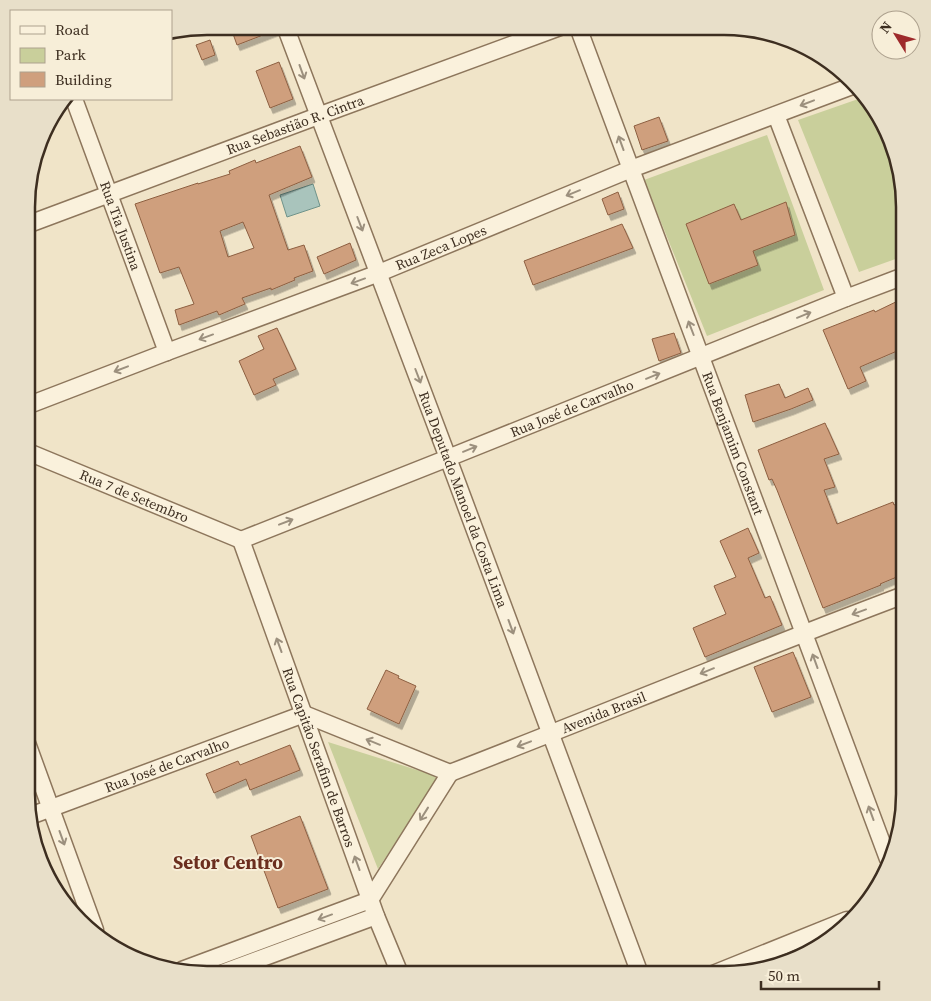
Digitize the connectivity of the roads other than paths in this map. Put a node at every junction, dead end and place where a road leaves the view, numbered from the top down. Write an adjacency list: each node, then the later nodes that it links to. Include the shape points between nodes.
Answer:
1 (288, 35): 7 (street, Rua Deputado Manoel da Costa Lima, one-way to 7)
2 (538, 35): 7 (street, Rua Sebastião R. Cintra)
3 (581, 35): 8 (street, Rua Benjamim Constant, one-way to 3)
4 (848, 88): 6 (street, Rua Zeca Lopes, one-way to 6)
5 (74, 100): 9 (street, Rua Tia Justina)
6 (776, 115): 8 (street, Rua Zeca Lopes); 13 (street)
7 (318, 116): 9 (street, Rua Sebastião R. Cintra); 11 (street, Rua Deputado Manoel da Costa Lima, one-way to 11)
8 (631, 169): 11 (street, Rua Zeca Lopes, one-way to 11); 15 (street, Rua Benjamim Constant, one-way to 8)
9 (110, 194): 10 (street, Rua Sebastião R. Cintra); 14 (street, Rua Tia Justina)
10 (35, 222)
11 (379, 273): 14 (street, Rua Zeca Lopes, one-way to 14); 18 (street, Rua Deputado Manoel da Costa Lima, one-way to 18)
12 (896, 279): 13 (street, Rua José de Carvalho)
13 (846, 298): 15 (street, Rua José de Carvalho, one-way to 13)
14 (167, 352): 16 (street, Rua Zeca Lopes, one-way to 16)
15 (701, 356): 18 (street, Rua José de Carvalho, one-way to 15); 21 (street, Rua Benjamim Constant)
16 (35, 402)
17 (35, 455): 19 (street, Rua 7 de Setembro)
18 (448, 458): 19 (street, Rua José de Carvalho, one-way to 18); 23 (street, Rua Deputado Manoel da Costa Lima, one-way to 23)
19 (240, 540): 22 (street, Rua Capitão Serafim de Barros, one-way to 19)
20 (896, 598): 21 (street, Avenida Brasil, one-way to 21)
21 (804, 632): 23 (street, Avenida Brasil, one-way to 23); 28 (street, Rua Benjamim Constant, one-way to 21)
22 (304, 714): 25 (street, one-way to 22); 26 (street, Rua José de Carvalho); 29 (street, Rua Capitão Serafim de Barros, one-way to 22)
23 (551, 734): 25 (street, Avenida Brasil, one-way to 25); 36 (street, Rua Deputado Manoel da Costa Lima)
24 (35, 764): 26 (street)
25 (450, 773): 29 (street, one-way to 29)
26 (51, 808): 27 (street, Rua José de Carvalho); 31 (street, one-way to 31)
27 (36, 814)
28 (885, 852)
29 (370, 900): 30 (street, Rua Capitão Serafim de Barros); 33 (street, one-way to 33)
30 (376, 916): 34 (street); 35 (street, Rua Capitão Serafim de Barros)
31 (92, 922)
32 (834, 925): 37 (street)
33 (194, 966)
34 (241, 966)
35 (397, 966)
36 (637, 966)
37 (733, 966)

